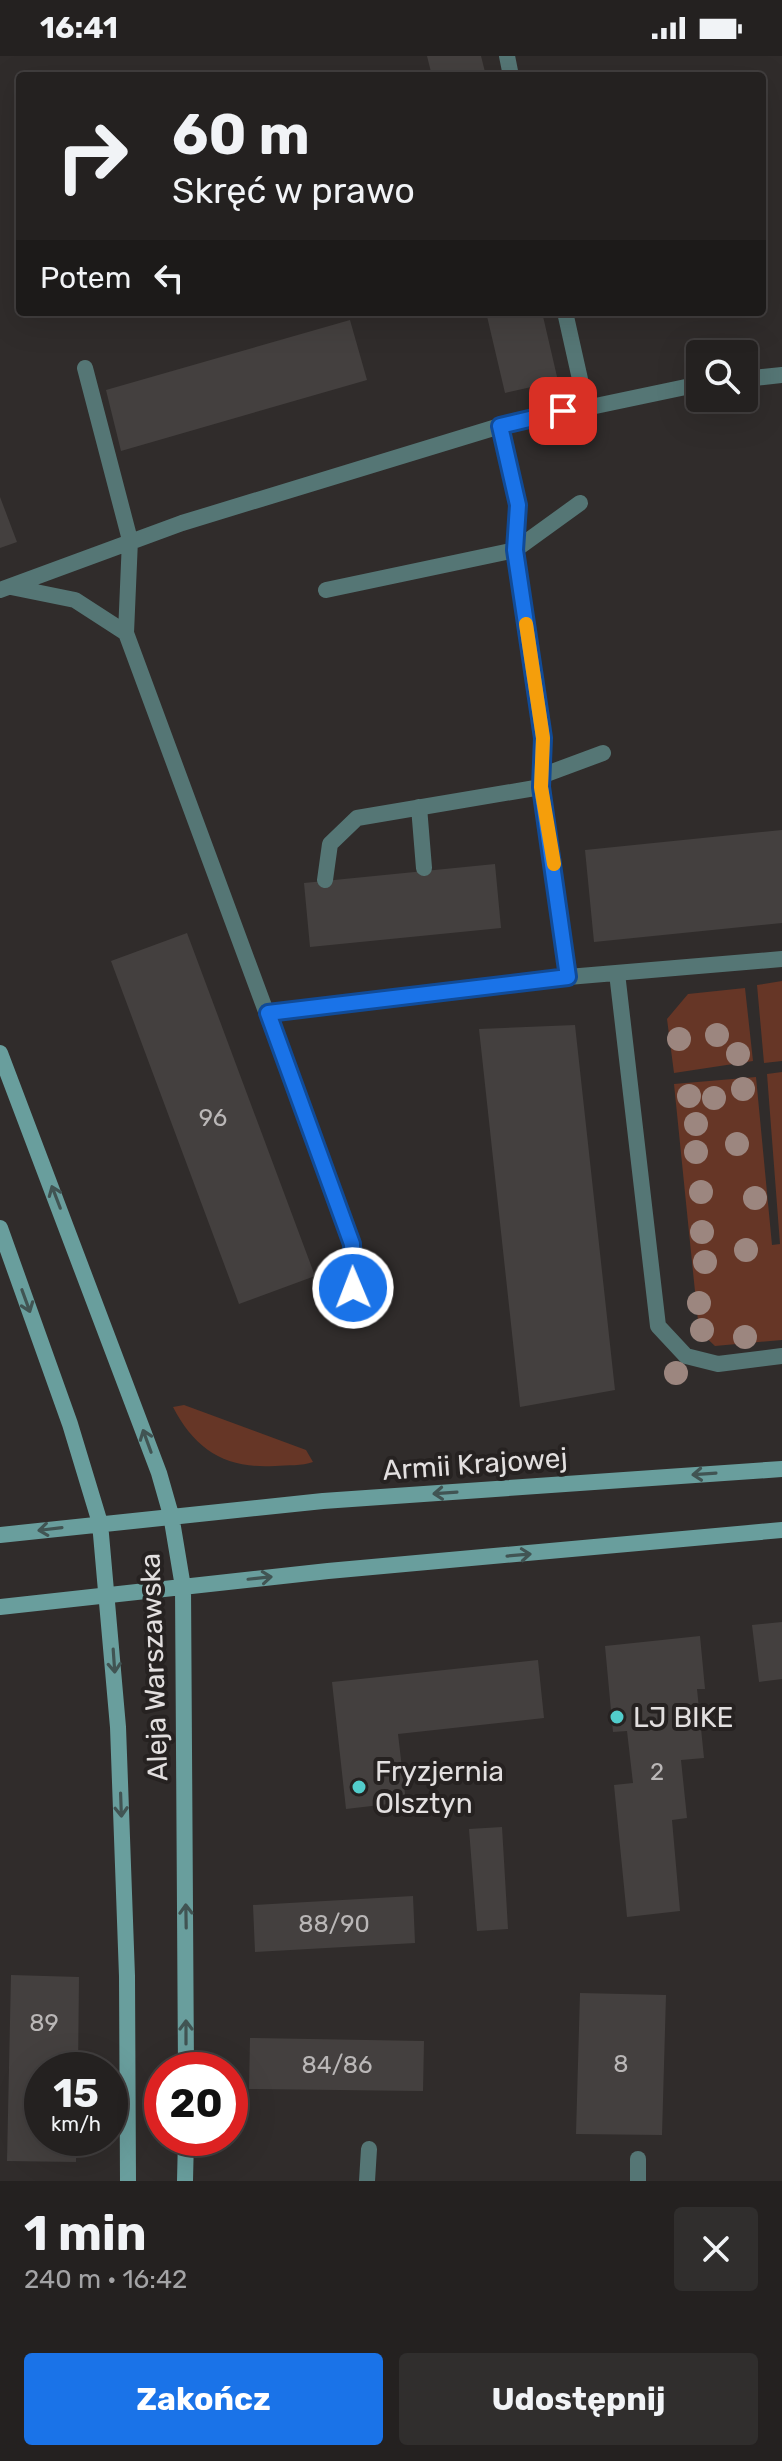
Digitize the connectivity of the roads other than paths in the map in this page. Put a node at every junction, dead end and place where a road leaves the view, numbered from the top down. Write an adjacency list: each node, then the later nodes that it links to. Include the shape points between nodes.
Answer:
1 (566, 316): 6 (street)
2 (85, 368): 9 (street)
3 (782, 375): 4 (street)
4 (758, 378)
5 (686, 387): 6 (street)
6 (586, 406): 7 (street)
7 (500, 426): 9 (street); 10 (street, via 518,505)
8 (580, 503): 10 (street)
9 (130, 540): 11 (street); 13 (street)
10 (515, 550): 12 (street); 15 (street, via 543,738)
11 (4, 588): 13 (street, via 75,600)
12 (326, 590)
13 (126, 633): 22 (street)
14 (603, 753): 15 (street)
15 (541, 781): 16 (street); 21 (street)
16 (419, 807): 17 (street); 18 (street, via 357,818 330,844)
17 (424, 868)
18 (325, 880)
19 (782, 959): 20 (street)
20 (617, 973): 21 (street); 26 (street, via 658,1326 686,1356 718,1364)
21 (568, 977): 22 (street)
22 (268, 1013): 25 (street, via 352,1244)
23 (0, 1053): 28 (main road, Aleja Warszawska, one-way to 23)
24 (0, 1228): 29 (main road, Aleja Warszawska, one-way to 29)
25 (353, 1288)
26 (782, 1356)
27 (782, 1469): 28 (main road, Armii Krajowej, one-way to 28)
28 (171, 1515): 29 (main road, Armii Krajowej); 32 (main road, Aleja Warszawska)
29 (100, 1523): 31 (main road, Armii Krajowej, one-way to 31); 33 (main road, Aleja Warszawska)
30 (782, 1530): 32 (main road, one-way to 30)
31 (0, 1535)
32 (183, 1587): 33 (main road); 35 (main road, Aleja Warszawska, one-way to 32)
33 (109, 1595): 34 (main road); 39 (main road, Aleja Warszawska, one-way to 39, via 127,1976)
34 (0, 1607)
35 (186, 2052)
36 (369, 2149): 41 (street)
37 (186, 2156): 40 (main road)
38 (638, 2159): 42 (street)
39 (128, 2181)
40 (185, 2181)
41 (367, 2181)
42 (638, 2181)

